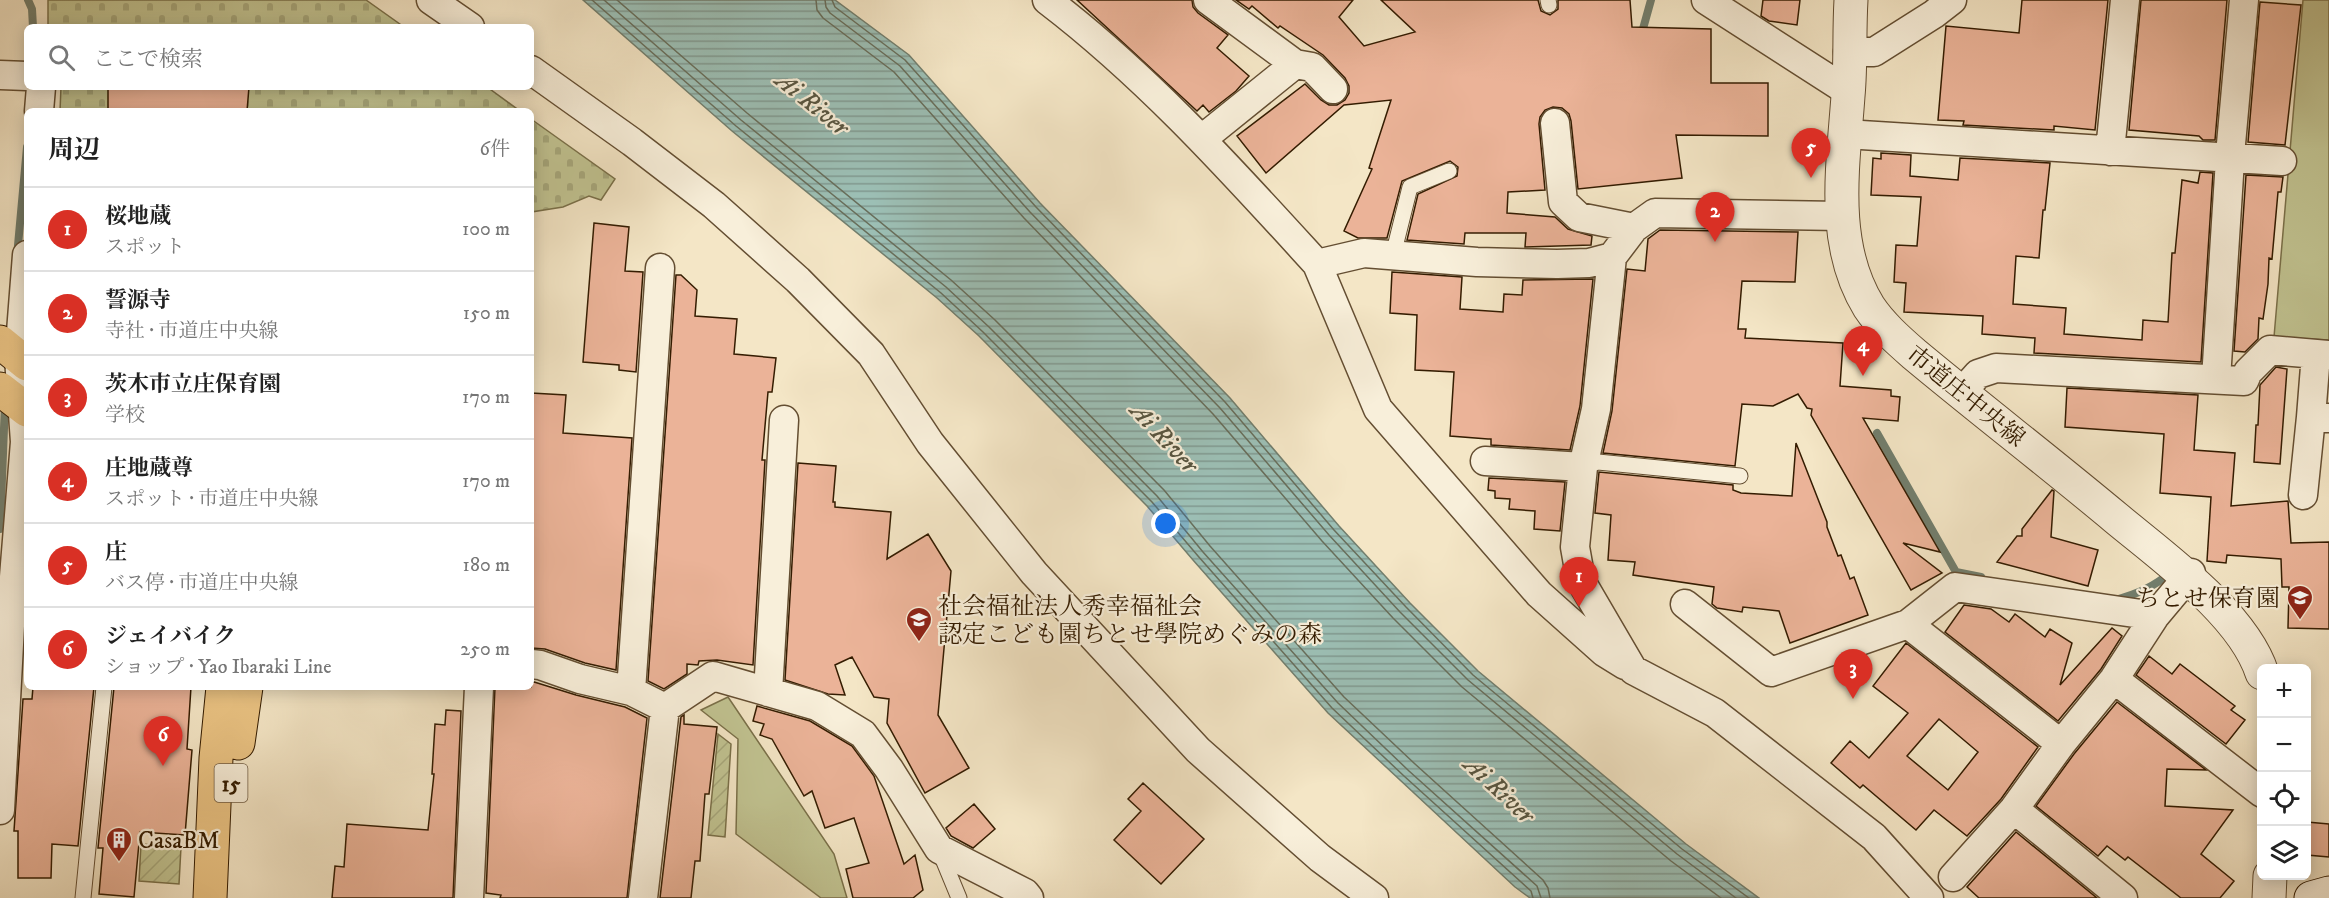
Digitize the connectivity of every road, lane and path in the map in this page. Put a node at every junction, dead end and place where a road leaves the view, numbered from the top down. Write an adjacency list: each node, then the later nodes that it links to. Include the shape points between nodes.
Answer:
1 (432, 0): 10 (street)
2 (1047, 0): 22 (street, via 1133,71)
3 (1208, 0): 12 (street)
4 (1706, 0): 9 (street)
5 (1851, 0): 11 (street, 市道庄中央線)
6 (1953, 0): 11 (street, via 1874,52)
7 (2124, 0): 23 (street)
8 (2244, 0): 24 (street)
9 (1738, 9): 18 (street)
10 (466, 24)
11 (1848, 52): 18 (street, 市道庄中央線)
12 (1295, 64): 16 (street, via 1312,67); 22 (street)
13 (534, 72): 77 (street, via 714,205 798,280 871,354 930,443 1034,573 1190,742 1320,858)
14 (0, 75): 15 (street)
15 (24, 76)
16 (1333, 89)
17 (41, 90): 19 (street)
18 (1849, 92): 21 (street, 市道庄中央線)
19 (39, 108)
20 (1555, 123): 28 (street, via 1563,202 1580,217)
21 (1845, 134): 23 (street); 27 (street, 市道庄中央線)
22 (1202, 139): 31 (street)
23 (2110, 151): 24 (street)
24 (2230, 159): 25 (street); 36 (street)
25 (2282, 161)
26 (1449, 171): 29 (lane, via 1410,187)
27 (1841, 216): 28 (street, via 1655,213); 37 (street, 市道庄中央線, via 1846,249 1870,308 1893,335)
28 (1634, 228): 30 (street)
29 (1393, 255): 30 (street, via 1557,264 1590,263); 31 (street, via 1364,253)
30 (1612, 257): 43 (street, via 1596,409)
31 (1317, 264): 54 (street, via 1378,409 1539,594 1604,652)
32 (660, 268): 60 (street)
33 (24, 280): 34 (street)
34 (15, 354): 38 (street)
35 (2323, 355): 36 (street, via 2270,350 2244,381); 39 (street)
36 (2216, 379): 37 (street, via 1996,368 1978,374)
37 (1961, 393): 47 (street, 市道庄中央線)
38 (16, 402): 41 (street)
39 (2320, 418): 46 (street)
40 (784, 420): 61 (street)
41 (24, 438)
42 (1485, 461): 43 (street)
43 (1583, 467): 45 (lane, via 1598,462); 54 (street, via 1575,547 1581,581)
44 (24, 468): 51 (street)
45 (1740, 476)
46 (2303, 495)
47 (2189, 575): 49 (street); 53 (street, 市道庄中央線, via 2243,636)
48 (1685, 604): 50 (street, via 1771,672)
49 (2156, 616): 50 (street, via 1955,587); 55 (street)
50 (1908, 624): 63 (street)
51 (18, 626): 66 (street)
52 (534, 664): 60 (street)
53 (2259, 664)
54 (1633, 670): 78 (street, via 1715,713 1874,837)
55 (2114, 679): 63 (street); 64 (street)
56 (104, 690): 72 (lane)
57 (223, 690): 70 (main road, 15)
58 (246, 690): 70 (main road, 15)
59 (479, 690): 73 (street)
60 (631, 691): 62 (street)
61 (768, 692): 62 (street, via 713,676); 67 (street, via 817,706 863,734)
62 (665, 708): 74 (street)
63 (2061, 744): 65 (street)
64 (2257, 789)
65 (2014, 809): 68 (street); 79 (street)
66 (0, 810)
67 (939, 849): 75 (lane); 76 (street)
68 (1953, 877)
69 (2270, 880): 80 (street)
70 (211, 888)
71 (2329, 893): 81 (street)
72 (83, 898)
73 (469, 898)
74 (643, 898)
75 (958, 898)
76 (1029, 898)
77 (1374, 898)
78 (1929, 898)
79 (2123, 898)
80 (2269, 898)
81 (2311, 898)

